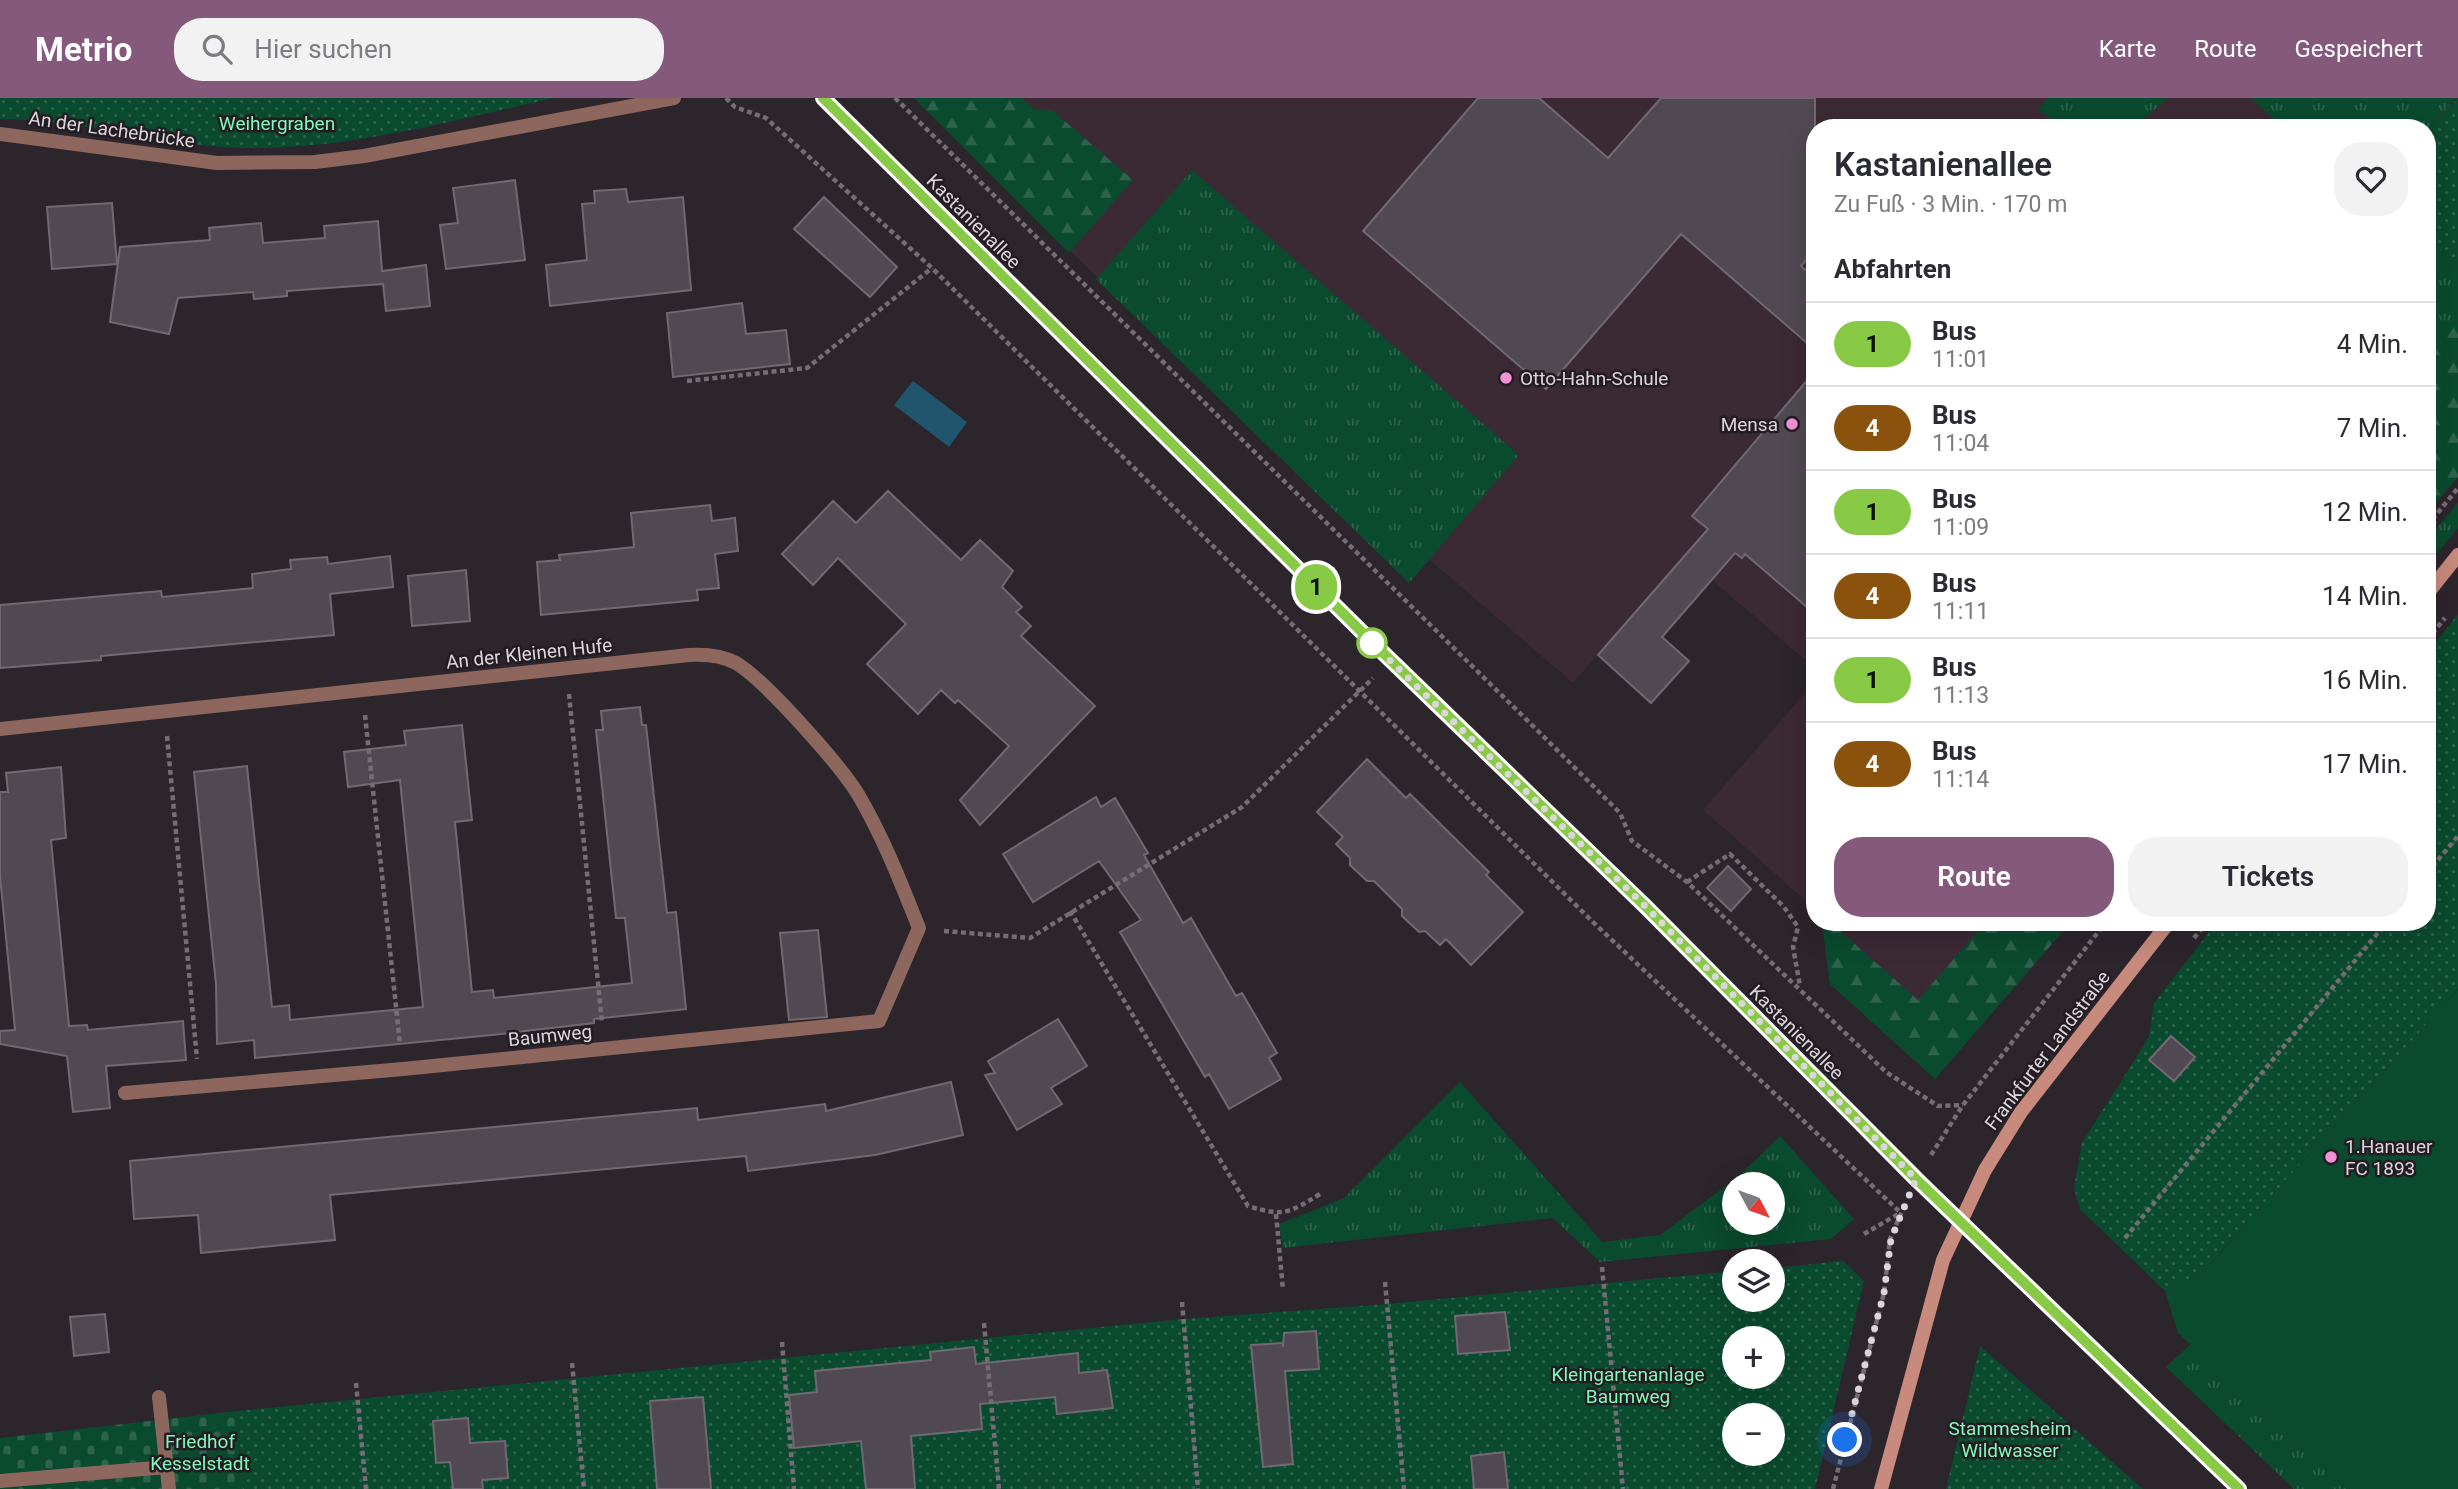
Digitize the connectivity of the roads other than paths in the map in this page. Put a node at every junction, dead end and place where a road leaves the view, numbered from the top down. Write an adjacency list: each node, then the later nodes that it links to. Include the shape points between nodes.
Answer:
1 (674, 98): 3 (street, An der Lachebrücke, via 315,162 217,163)
2 (822, 98): 10 (street, Kastanienallee)
3 (0, 134)
4 (2458, 555): 5 (street)
5 (2436, 583)
6 (0, 729): 7 (street, An der Kleinen Hufe, via 705,654 751,674 858,794 893,861)
7 (919, 929): 9 (street, Baumweg, via 879,1021)
8 (2162, 931): 10 (street, Frankfurter Landstraße, via 2021,1112)
9 (125, 1093)
10 (1959, 1221): 15 (street, Frankfurter Landstraße, via 1943,1260); 16 (street, Kastanienallee)
11 (159, 1397): 12 (street)
12 (167, 1467): 13 (street); 14 (street)
13 (0, 1481)
14 (169, 1489)
15 (1881, 1489)
16 (2239, 1489)

